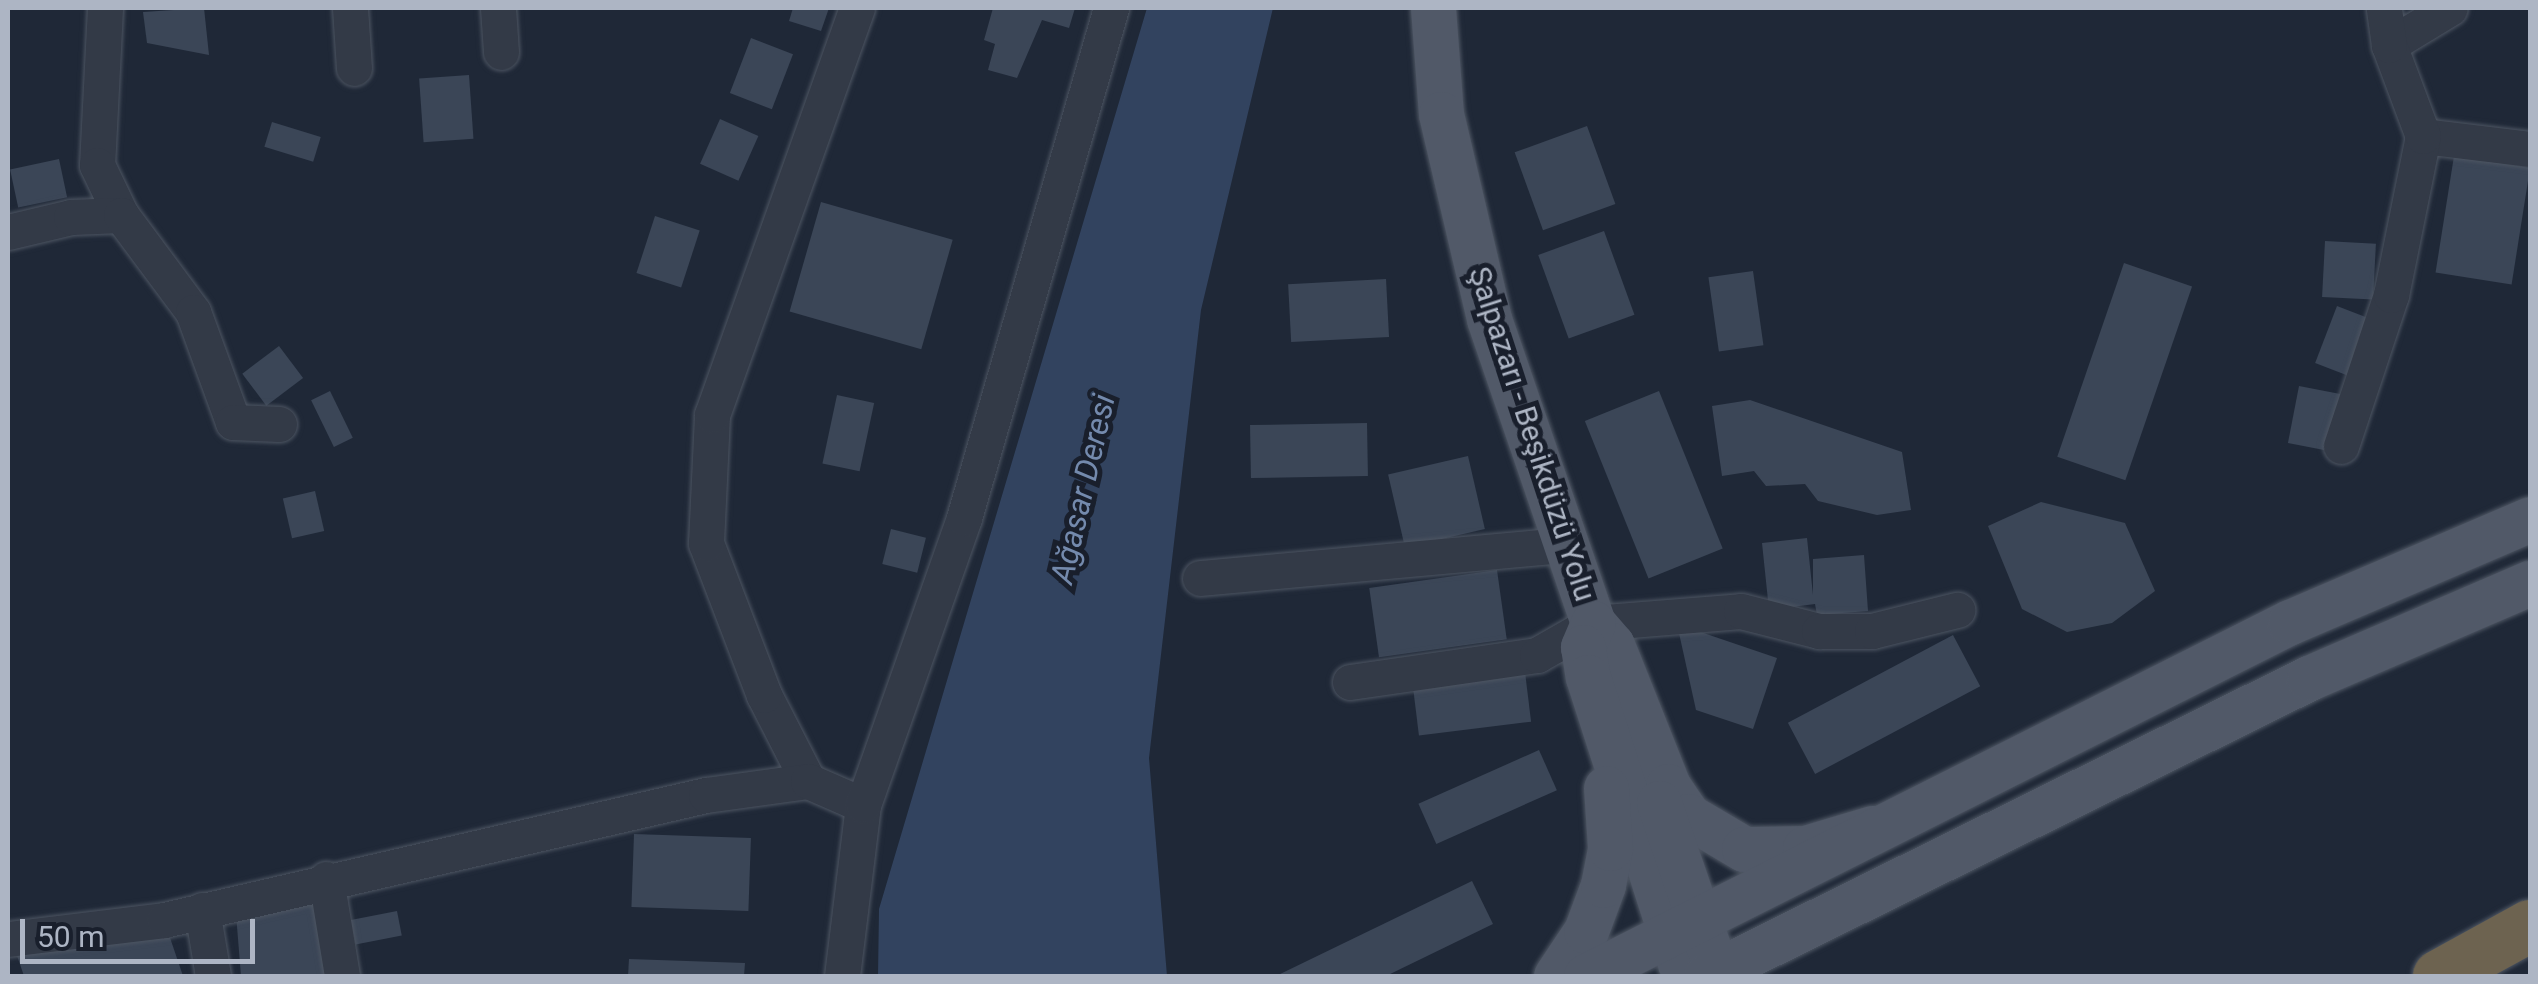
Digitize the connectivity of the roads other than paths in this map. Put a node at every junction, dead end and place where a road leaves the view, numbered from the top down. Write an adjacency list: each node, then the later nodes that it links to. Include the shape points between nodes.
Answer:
1 (105, 8): 14 (street, via 97,166)
2 (350, 8): 11 (street)
3 (498, 8): 10 (street)
4 (857, 8): 27 (street, via 712,415 706,542 764,695)
5 (1111, 8): 28 (street, via 964,518)
6 (1433, 8): 19 (main road, Şalpazarı - Beşikdüzü Yolu, via 1441,114 1488,319)
7 (2384, 8): 9 (street)
8 (2450, 8): 9 (street)
9 (2389, 45): 12 (street)
10 (501, 52)
11 (354, 68)
12 (2423, 136): 13 (street); 17 (street, via 2392,295)
13 (2530, 149)
14 (121, 215): 15 (street); 16 (street, via 193,312 233,422)
15 (8, 232)
16 (279, 424)
17 (2341, 446)
18 (2530, 520): 29 (main road, via 2290,622)
19 (1564, 545): 20 (street); 23 (main road, Şalpazarı - Beşikdüzü Yolu)
20 (1200, 578)
21 (2530, 583): 41 (main road, via 2310,678)
22 (1957, 610): 23 (street, via 1872,631 1819,631 1741,611)
23 (1593, 623): 24 (main road, via 1583,647); 25 (street, via 1536,655); 26 (main road, Şalpazarı - Beşikdüzü Yolu, via 1612,645)
24 (1588, 677): 33 (main road); 38 (main road, via 1610,848 1586,931)
25 (1350, 682)
26 (1629, 699): 29 (main road, via 1668,786 1688,816 1714,836 1767,851 1805,848); 33 (main road)
27 (808, 781): 28 (street); 30 (street, via 706,795)
28 (863, 804): 37 (street)
29 (1872, 828): 33 (main road)
30 (326, 880): 31 (street); 36 (street)
31 (202, 910): 34 (street); 35 (street)
32 (2530, 926): 40 (highway)
33 (1684, 928): 39 (main road); 41 (main road, via 1677,961)
34 (8, 939)
35 (213, 976)
36 (342, 976)
37 (842, 976)
38 (1556, 976)
39 (1586, 976)
40 (2440, 976)
41 (1700, 977)

